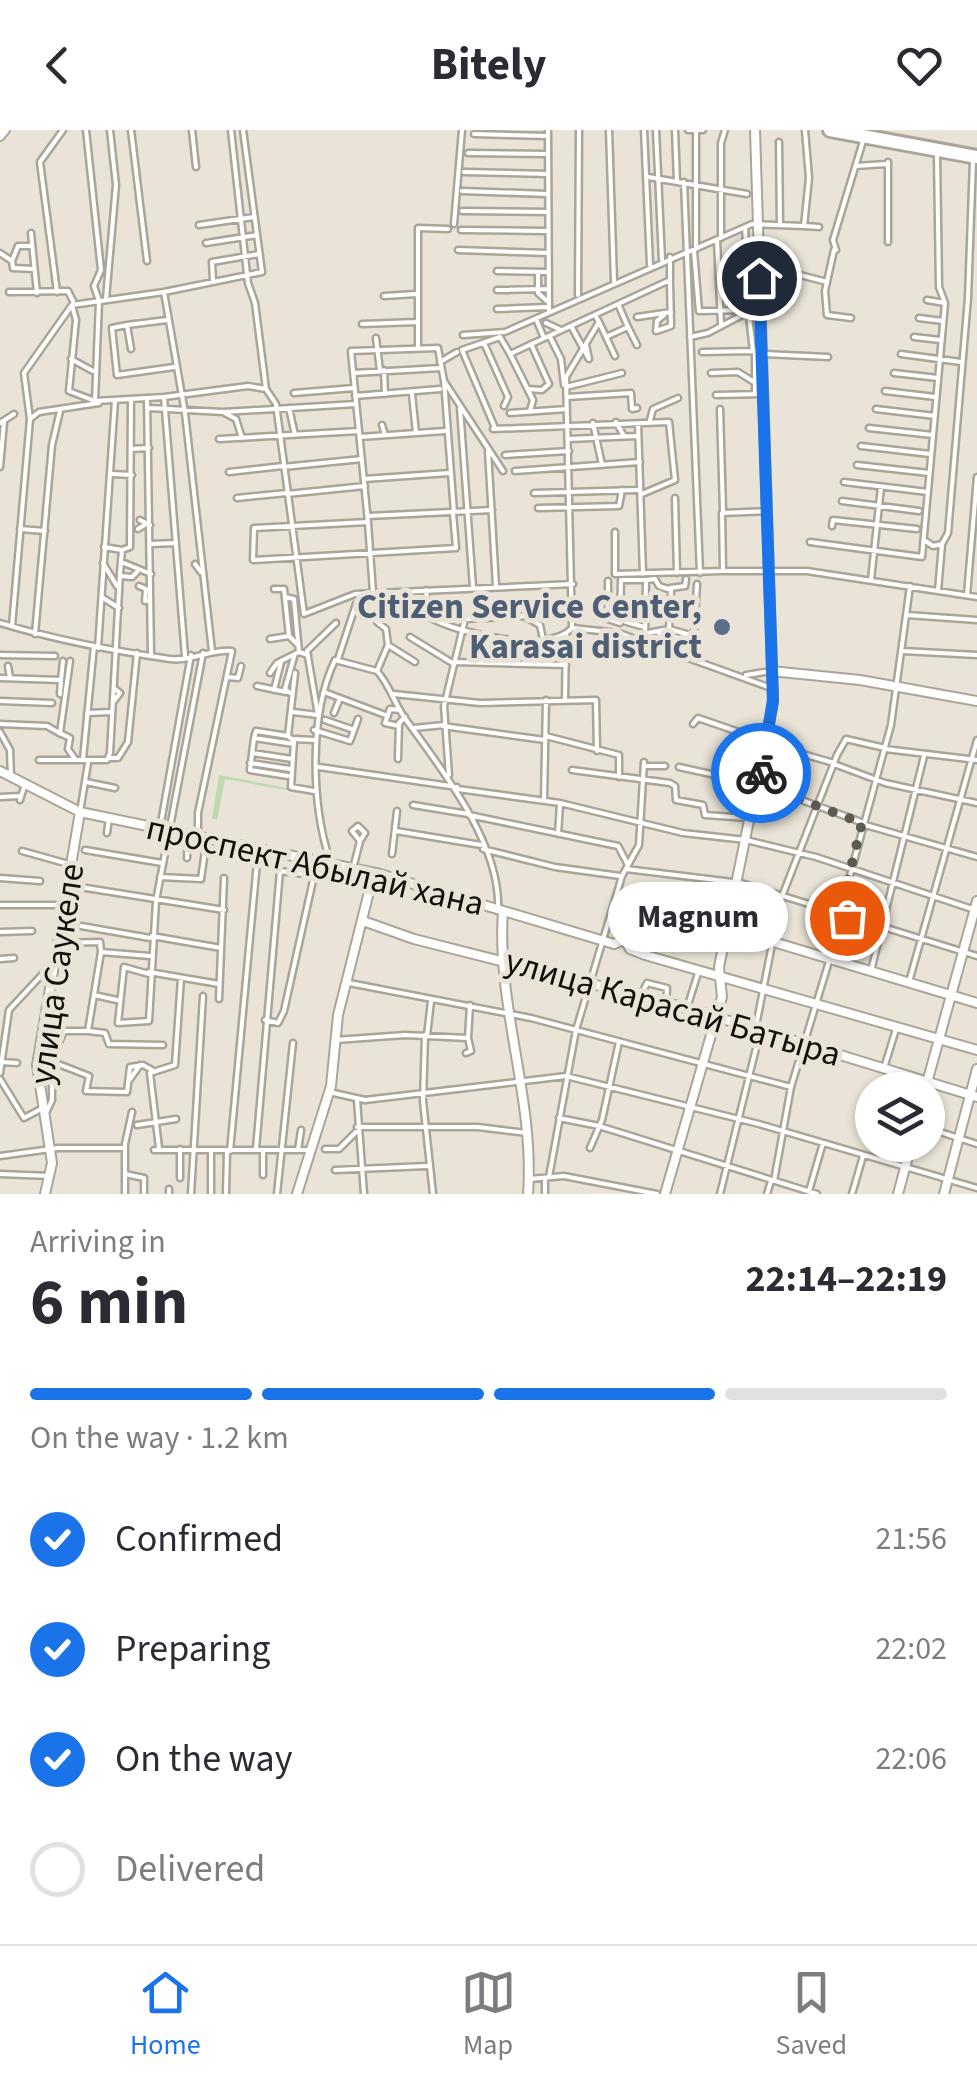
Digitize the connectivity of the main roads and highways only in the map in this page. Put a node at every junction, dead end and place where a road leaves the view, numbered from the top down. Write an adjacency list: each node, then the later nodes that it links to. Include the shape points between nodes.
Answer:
1 (830, 130): 2 (highway)
2 (868, 132): 3 (highway)
3 (914, 142): 4 (highway); 4 (highway)
4 (976, 155)

